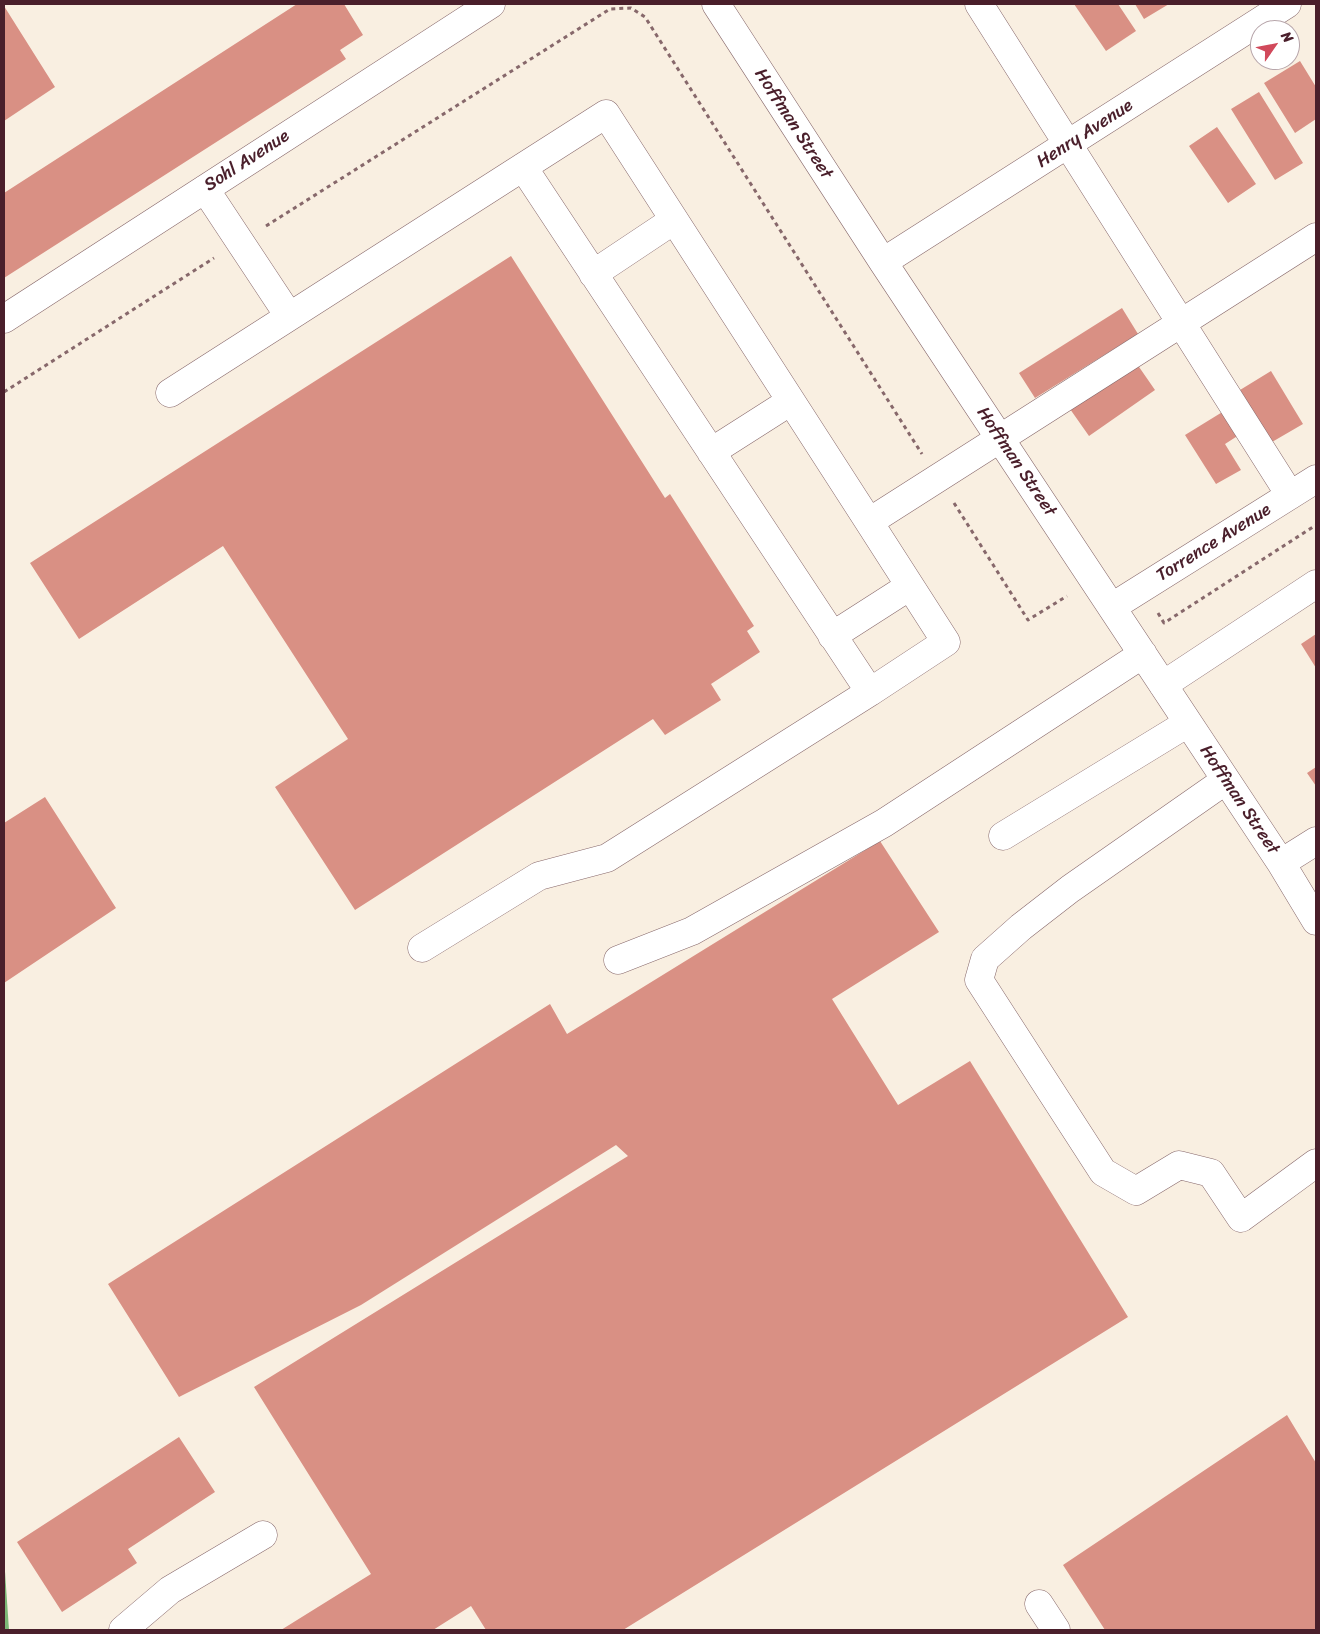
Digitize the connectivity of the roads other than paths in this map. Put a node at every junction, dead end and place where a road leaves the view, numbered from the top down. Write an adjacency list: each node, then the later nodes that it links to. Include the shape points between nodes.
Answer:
1 (491, 4): 7 (street, Sohl Avenue)
2 (716, 4): 10 (street, Hoffman Street)
3 (979, 4): 5 (street)
4 (1287, 4): 5 (street, Henry Avenue)
5 (1068, 145): 10 (street, Henry Avenue); 14 (street)
6 (523, 168): 8 (street, via 606,114); 11 (street); 12 (street)
7 (205, 189): 12 (street); 13 (street, Sohl Avenue)
8 (674, 220): 11 (street); 16 (street)
9 (1316, 237): 14 (street)
10 (883, 262): 17 (street, Hoffman Street)
11 (593, 274): 18 (street)
12 (290, 316): 15 (street)
13 (4, 319)
14 (1181, 323): 17 (street); 20 (street)
15 (170, 393)
16 (791, 401): 18 (street); 21 (street)
17 (999, 438): 21 (street); 24 (street, Hoffman Street)
18 (711, 452): 25 (street)
19 (1316, 479): 20 (street, Torrence Avenue)
20 (1290, 496): 24 (street, Torrence Avenue)
21 (869, 522): 23 (street)
22 (1316, 584): 27 (street)
23 (910, 586): 25 (street); 28 (street, via 946,642)
24 (1112, 607): 26 (street, Hoffman Street)
25 (832, 636): 28 (street)
26 (1143, 654): 27 (street, Hoffman Street); 36 (street, via 884,823 692,931)
27 (1162, 685): 29 (street, Hoffman Street)
28 (870, 692): 35 (street, via 607,858 538,876)
29 (1188, 723): 30 (street, Hoffman Street); 31 (street)
30 (1226, 780): 33 (street, Hoffman Street); 37 (street, via 1021,926 985,959 979,980 1103,1172 1136,1191 1179,1165 1211,1173 1241,1218)
31 (1003, 836)
32 (1316, 841): 33 (street)
33 (1281, 863): 34 (street, Hoffman Street)
34 (1316, 920)
35 (422, 948)
36 (618, 960)
37 (1316, 1163)
38 (263, 1535): 40 (street, via 170,1590)
39 (1039, 1604): 41 (street)
40 (123, 1630)
41 (1056, 1630)

